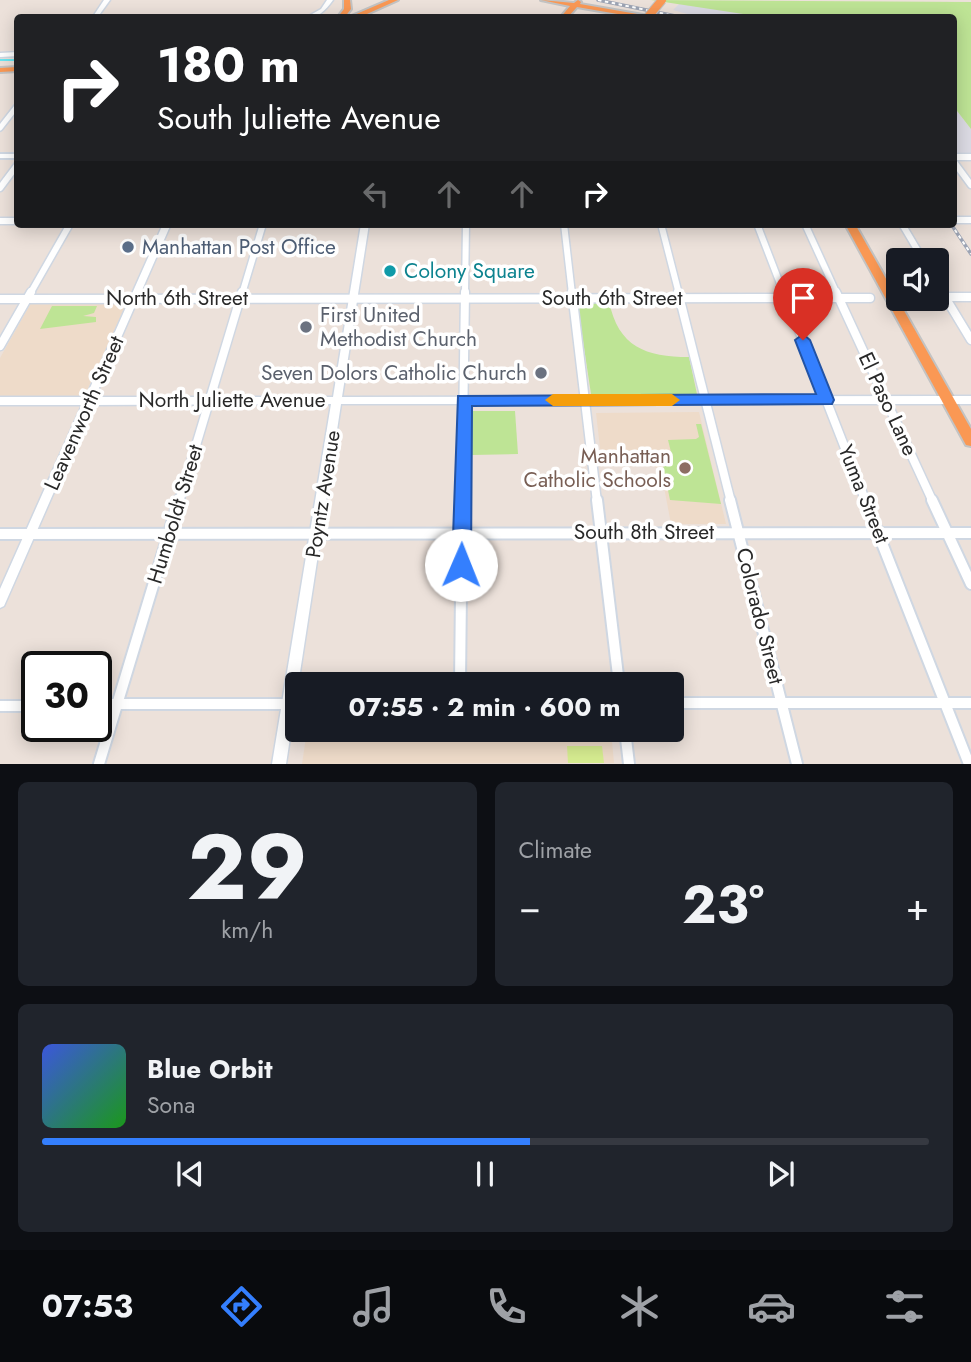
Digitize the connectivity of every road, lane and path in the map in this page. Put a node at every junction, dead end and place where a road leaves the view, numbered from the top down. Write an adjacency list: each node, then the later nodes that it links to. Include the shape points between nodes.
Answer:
1 (330, 0): 9 (street)
2 (395, 0): 7 (highway)
3 (544, 0): 8 (highway)
4 (562, 0): 8 (highway)
5 (662, 0): 15 (highway, bridge)
6 (359, 1): 7 (highway)
7 (376, 3): 10 (highway); 11 (highway)
8 (577, 4): 12 (highway); 13 (highway); 14 (highway)
9 (315, 14)
10 (350, 14)
11 (357, 14)
12 (567, 14)
13 (633, 14)
14 (643, 14)
15 (651, 14)
16 (14, 110): 17 (street)
17 (0, 128)
18 (957, 164): 20 (street)
19 (14, 169): 21 (street)
20 (971, 185)
21 (0, 188)
22 (68, 228): 42 (street)
23 (165, 228): 36 (street, Leavenworth Street)
24 (262, 228): 43 (street, Humboldt Street)
25 (364, 228): 44 (street, Poyntz Avenue)
26 (466, 228): 37 (street)
27 (564, 228): 45 (street)
28 (661, 228): 46 (street, Colorado Street)
29 (759, 228): 38 (street, Yuma Street)
30 (807, 228): 39 (street, El Paso Lane)
31 (852, 228): 58 (highway)
32 (904, 228): 33 (street)
33 (916, 248)
34 (949, 297): 35 (street)
35 (971, 297)
36 (135, 298): 42 (street, North 6th Street); 43 (street, North 6th Street); 50 (street, Leavenworth Street)
37 (465, 298): 44 (street, South 6th Street); 45 (street, South 6th Street); 53 (street)
38 (786, 298): 39 (street, South 6th Street); 46 (street, South 6th Street); 56 (street, Yuma Street)
39 (838, 298): 40 (street, South 6th Street); 57 (street, El Paso Lane)
40 (870, 298)
41 (0, 299): 42 (street, North 6th Street)
42 (27, 299): 49 (street)
43 (240, 299): 44 (street, North 6th Street); 51 (street, Humboldt Street)
44 (354, 299): 52 (street, Poyntz Avenue)
45 (573, 299): 46 (street, South 6th Street); 54 (street)
46 (679, 299): 55 (street, Colorado Street)
47 (949, 302): 48 (street)
48 (971, 340)
49 (0, 346)
50 (89, 400): 51 (street, North Juliette Avenue); 60 (street, North Juliette Avenue); 70 (street, Leavenworth Street)
51 (209, 400): 52 (street, North Juliette Avenue); 71 (street, Humboldt Street)
52 (338, 400): 53 (street, North Juliette Avenue); 63 (street, Poyntz Avenue)
53 (464, 400): 54 (street, North Juliette Avenue); 64 (street)
54 (585, 400): 55 (street, North Juliette Avenue); 62 (street)
55 (705, 400): 56 (street, North Juliette Avenue); 65 (street, Colorado Street)
56 (826, 400): 57 (street, North Juliette Avenue); 66 (street, Yuma Street)
57 (887, 400): 58 (street, North Juliette Avenue); 67 (street, El Paso Lane)
58 (949, 400): 59 (street); 61 (highway)
59 (971, 400)
60 (0, 401)
61 (971, 440)
62 (601, 532): 64 (street, South 8th Street); 65 (street, South 8th Street); 76 (street)
63 (317, 533): 64 (street, South 8th Street); 71 (street, South 8th Street); 74 (street, Poyntz Avenue)
64 (462, 533): 75 (street)
65 (738, 533): 66 (street, South 8th Street); 83 (street, Colorado Street)
66 (880, 533): 67 (street, South 8th Street); 78 (street, Yuma Street)
67 (947, 533): 68 (street, South 8th Street); 72 (street, El Paso Lane)
68 (971, 533)
69 (0, 534): 70 (street, South 8th Street)
70 (30, 534): 71 (street, South 8th Street); 73 (street, Leavenworth Street)
71 (169, 534): 81 (street, Humboldt Street)
72 (971, 584)
73 (0, 602)
74 (297, 672)
75 (460, 672)
76 (618, 672)
77 (684, 703): 83 (street)
78 (946, 703): 79 (street); 83 (street); 92 (street, Yuma Street)
79 (971, 703)
80 (112, 704): 81 (street)
81 (117, 704): 82 (street); 88 (street, Humboldt Street)
82 (285, 704)
83 (782, 704): 91 (street, Colorado Street)
84 (0, 706): 85 (street)
85 (21, 706)
86 (285, 738): 89 (street, Poyntz Avenue)
87 (626, 742): 90 (street)
88 (99, 764)
89 (279, 764)
90 (629, 764)
91 (797, 764)
92 (969, 764)

